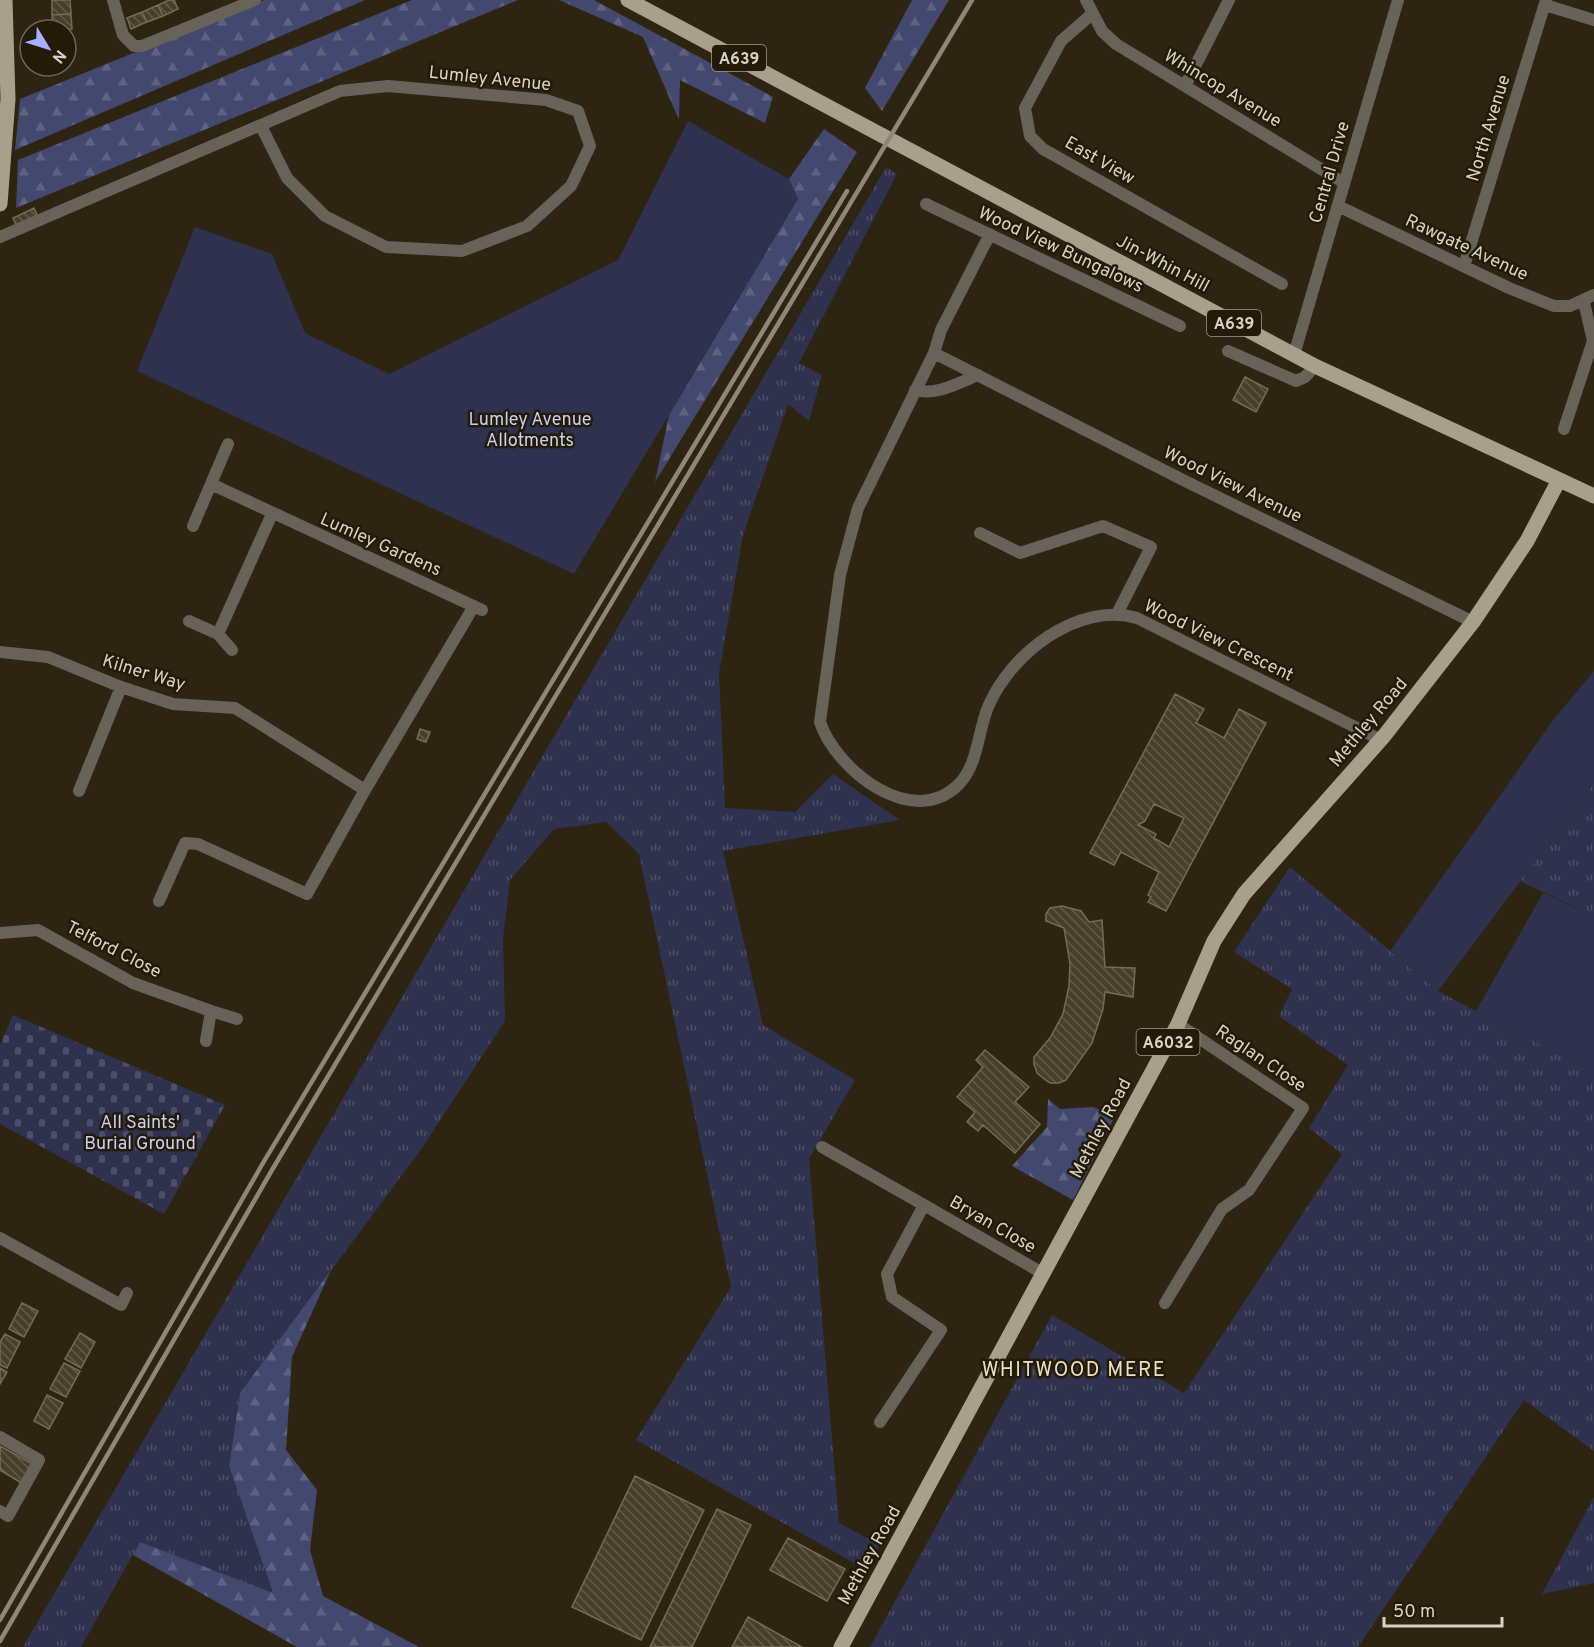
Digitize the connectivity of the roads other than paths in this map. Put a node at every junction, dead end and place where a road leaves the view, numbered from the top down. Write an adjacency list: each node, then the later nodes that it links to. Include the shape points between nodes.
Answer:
1 (5, 0): 14 (main road, via 7,108)
2 (113, 0): 3 (street, via 123,35 134,46)
3 (255, 0)
4 (628, 0): 25 (main road, Jin-Whin Hill / A639)
5 (1086, 0): 9 (street, Whincop Avenue)
6 (1229, 0): 11 (street)
7 (1398, 0): 13 (street, Central Drive)
8 (1545, 2): 10 (street); 19 (street, North Avenue)
9 (1092, 14): 11 (street, Whincop Avenue, via 1102,32 1116,44); 20 (street, East View, via 1061,41 1025,108 1030,136 1043,148)
10 (1594, 20)
11 (1185, 86): 13 (street, Whincop Avenue)
12 (261, 126): 12 (street, Lumley Avenue, via 287,178 325,216 386,247 462,251 527,226 571,186 590,146 578,111 546,100 388,86 340,91); 18 (street, Lumley Avenue)
13 (1344, 183): 16 (street, Central Drive)
14 (0, 204)
15 (926, 204): 17 (street, Wood View Bungalows)
16 (1338, 206): 19 (street, Rawgate Avenue); 25 (street, Central Drive)
17 (990, 234): 22 (street, Wood View Bungalows); 24 (street, via 940,330)
18 (0, 237)
19 (1464, 266): 21 (street, Rawgate Avenue, via 1554,306 1570,306)
20 (1282, 284)
21 (1589, 298): 29 (street, via 1593,341)
22 (1180, 326)
23 (1227, 351): 26 (street, via 1296,381)
24 (934, 353): 27 (street, Wood View Avenue); 28 (street)
25 (1293, 355): 26 (main road, Jin-Whin Hill / A639)
26 (1315, 366): 31 (main road, Jin-Whin Hill / A639)
27 (978, 375): 28 (street, via 937,391); 39 (street, Wood View Avenue)
28 (915, 390): 37 (street, Wood View Crescent, via 858,508 840,575 820,722 826,741 836,754 884,791 911,802 932,799 951,790 966,776 988,708 1019,660 1067,627)
29 (1564, 429)
30 (228, 444): 32 (street)
31 (1559, 480): 33 (main road, Jin-Whin Hill / A639); 39 (main road, Methley Road / A6032, via 1527,541)
32 (211, 484): 34 (street, Lumley Gardens); 35 (street)
33 (1594, 496)
34 (272, 514): 40 (street); 45 (street, Lumley Gardens, via 478,608)
35 (193, 526)
36 (980, 533): 37 (street, via 1020,553 1103,526 1151,547)
37 (1117, 614): 44 (street, Wood View Crescent, via 1137,618)
38 (189, 621): 40 (street)
39 (1473, 622): 44 (main road, Methley Road / A6032)
40 (218, 634): 41 (street)
41 (232, 650)
42 (0, 652): 43 (street, Kilner Way, via 48,657)
43 (122, 687): 45 (street, Kilner Way, via 173,704 235,708); 46 (street)
44 (1381, 740): 51 (main road, Methley Road / A6032, via 1244,894 1214,941)
45 (365, 790): 47 (street, via 307,894 198,844 185,843)
46 (79, 791)
47 (159, 901)
48 (0, 933): 49 (street, Telford Close, via 38,930 133,983)
49 (211, 1011): 50 (street, Telford Close); 52 (street)
50 (237, 1019)
51 (1178, 1024): 56 (main road, Methley Road / A6032); 58 (street, Raglan Close, via 1303,1108 1249,1190 1222,1209)
52 (206, 1041)
53 (822, 1147): 54 (street, Bryan Close)
54 (924, 1205): 56 (street, Bryan Close); 59 (street, Bryan Close, via 887,1274 892,1297 940,1330)
55 (0, 1239): 57 (street, via 121,1305)
56 (1044, 1274): 62 (main road, Methley Road / A6032)
57 (128, 1293)
58 (1165, 1303)
59 (880, 1422)
60 (0, 1437): 61 (street, via 39,1460)
61 (4, 1513)
62 (841, 1647)

